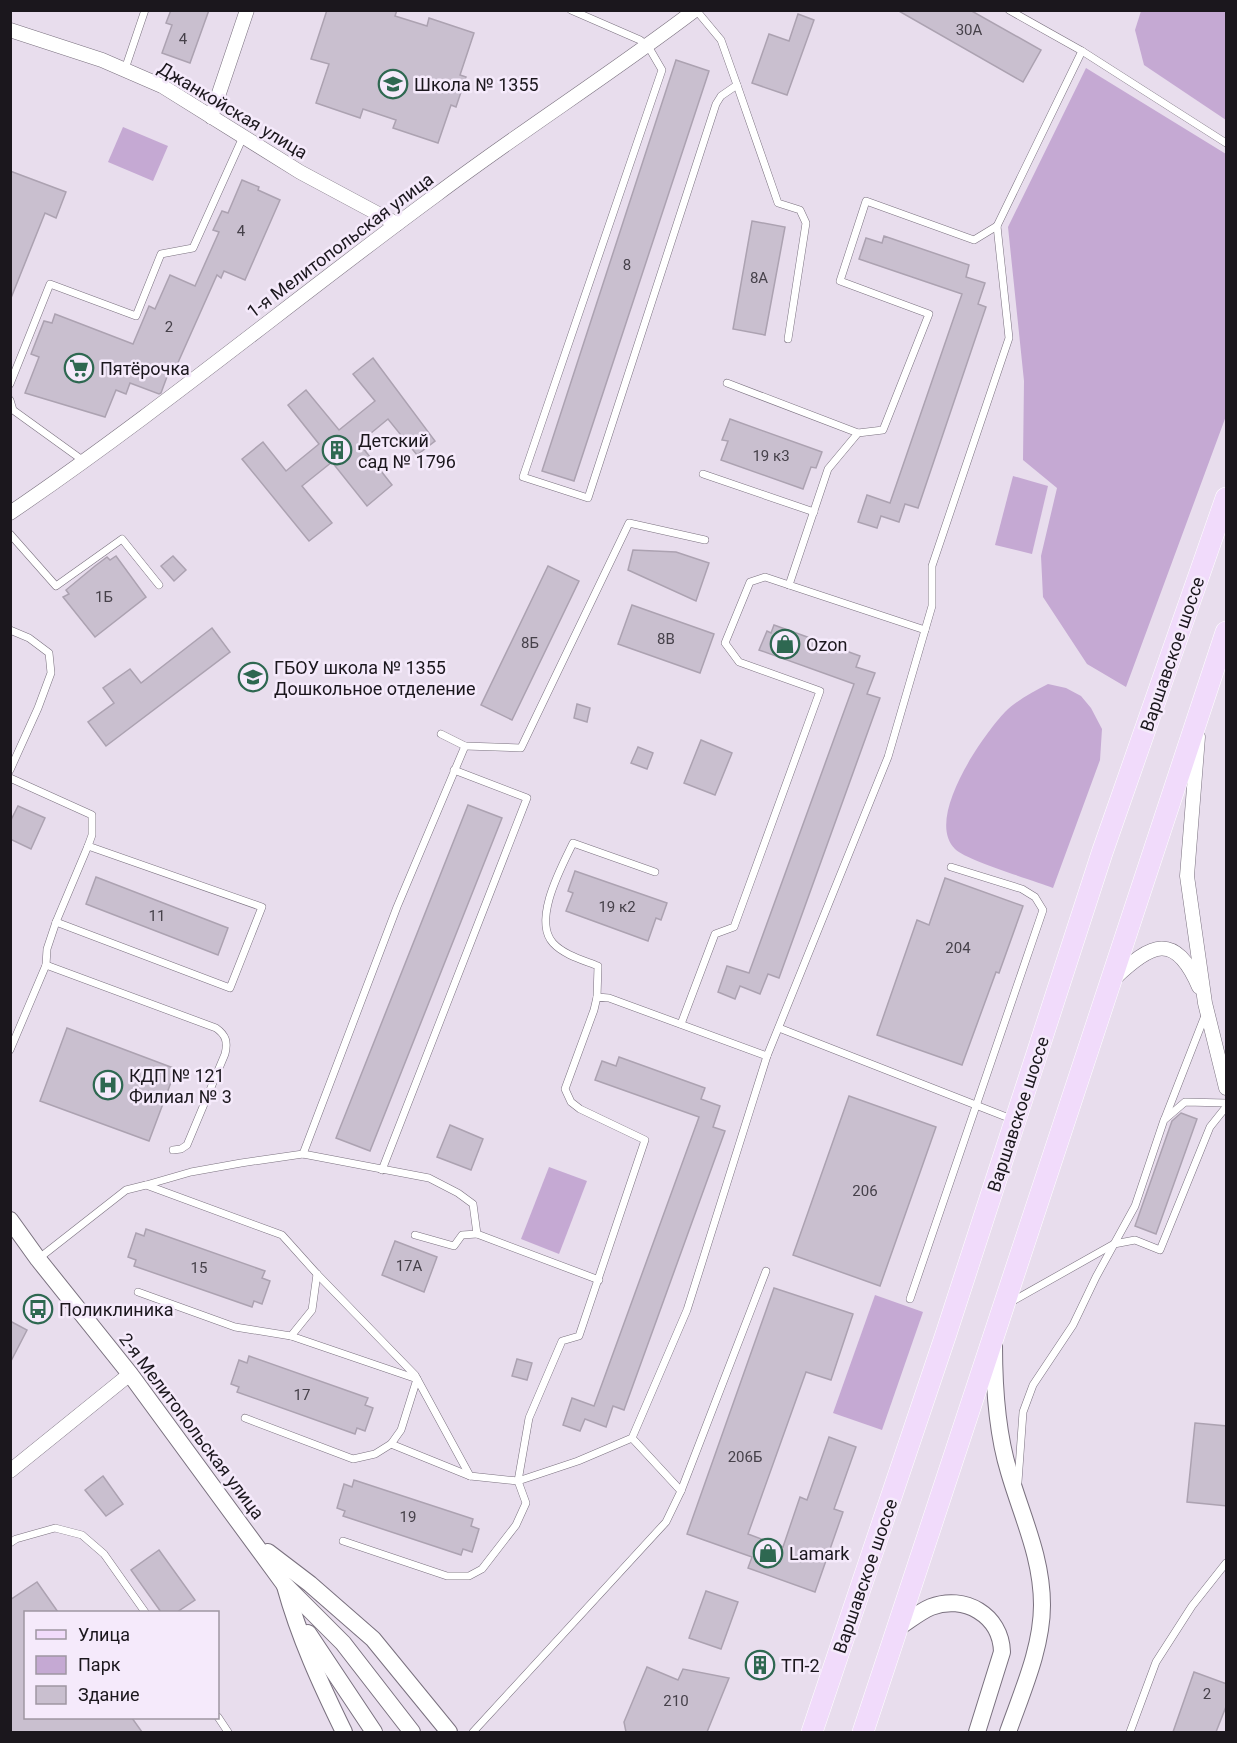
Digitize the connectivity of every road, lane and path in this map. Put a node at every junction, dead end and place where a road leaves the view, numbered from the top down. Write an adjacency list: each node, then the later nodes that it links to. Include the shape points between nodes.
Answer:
1 (145, 10): 9 (lane)
2 (247, 10): 11 (street)
3 (571, 10): 7 (lane)
4 (696, 10): 7 (street, 1-я Мелитопольская улица); 10 (lane, via 721,40)
5 (1009, 10): 8 (lane)
6 (10, 30): 9 (street, Джанкойская улица)
7 (648, 46): 10 (lane, via 662,70 523,477 588,498 717,104 721,96); 14 (street, 1-я Мелитопольская улица)
8 (1082, 51): 13 (lane); 15 (lane)
9 (124, 69): 11 (street, Джанкойская улица, via 162,86)
10 (737, 85): 16 (lane, via 778,203 800,210 806,223)
11 (211, 117): 12 (street, Джанкойская улица)
12 (243, 137): 14 (street, Джанкойская улица); 18 (lane, via 193,248 161,254 136,316 50,284)
13 (1227, 143)
14 (397, 224): 21 (street, 1-я Мелитопольская улица)
15 (997, 226): 20 (lane, via 974,240 866,201 840,281 929,314 883,429); 31 (lane, via 1009,338 932,566 932,606)
16 (788, 339)
17 (727, 383): 20 (lane)
18 (10, 384)
19 (10, 400): 21 (lane, via 14,410)
20 (858, 433): 24 (lane, via 828,469)
21 (85, 462): 25 (street, 1-я Мелитопольская улица)
22 (703, 474): 24 (lane)
23 (1227, 498): 55 (main road, Варшавское шоссе, via 1102,853)
24 (814, 512): 29 (lane)
25 (10, 513)
26 (10, 534): 28 (lane, via 56,586 122,539)
27 (705, 540): 35 (lane, via 629,523 521,748)
28 (159, 585)
29 (789, 585): 31 (lane); 47 (lane, via 765,578 750,582 725,643 739,662 820,691 734,927 716,934)
30 (10, 630): 36 (lane, via 49,653 51,673)
31 (925, 630): 48 (lane, via 888,757)
32 (1227, 632): 33 (main road)
33 (1200, 714): 44 (main road); 46 (street, via 1187,876)
34 (441, 734): 35 (lane)
35 (465, 746): 37 (lane)
36 (10, 770)
37 (454, 770): 57 (lane, via 356,1011); 58 (lane, via 527,798)
38 (10, 778): 39 (lane, via 92,815)
39 (88, 846): 42 (lane); 42 (lane, via 262,907 230,988)
40 (951, 867): 52 (lane, via 1022,889 1035,897 1043,910)
41 (655, 872): 45 (lane, via 573,843 547,904 545,926 551,942 562,951 598,966)
42 (57, 922): 43 (lane)
43 (46, 965): 49 (lane); 56 (lane, via 223,1033 227,1040 225,1054 187,1145)
44 (1113, 980): 46 (street, via 1136,957 1168,949 1181,956); 70 (main road)
45 (597, 997): 47 (lane); 67 (lane, via 565,1089 580,1109 645,1140)
46 (1206, 1006): 51 (street); 54 (lane)
47 (681, 1024): 50 (lane)
48 (779, 1028): 50 (lane); 52 (lane)
49 (10, 1050)
50 (767, 1056): 76 (lane, via 687,1310)
51 (1227, 1088)
52 (976, 1105): 55 (lane); 69 (lane)
53 (1227, 1105): 54 (lane, via 1185,1102); 63 (lane, via 1210,1127 1160,1250 1135,1240)
54 (1164, 1120): 63 (lane, via 1135,1206)
55 (1016, 1121): 98 (main road, Варшавское шоссе)
56 (173, 1150)
57 (303, 1154): 58 (lane); 59 (lane, via 191,1172)
58 (382, 1170): 61 (lane, via 429,1178 458,1193 472,1204)
59 (146, 1185): 64 (lane, via 126,1190); 66 (lane, via 282,1235)
60 (10, 1220): 64 (street, 2-я Мелитопольская улица)
61 (477, 1234): 62 (lane, via 462,1235 454,1246); 67 (lane)
62 (415, 1235)
63 (1114, 1244): 70 (lane); 82 (lane, via 1073,1325 1033,1385 1023,1412)
64 (38, 1259): 73 (street, 2-я Мелитопольская улица)
65 (766, 1271): 81 (lane)
66 (316, 1274): 72 (lane, via 312,1310); 74 (lane)
67 (599, 1280): 80 (lane, via 579,1336 562,1341 530,1418)
68 (138, 1292): 72 (lane, via 235,1327)
69 (910, 1299)
70 (1004, 1306): 71 (main road)
71 (994, 1335): 82 (street, via 997,1405 1006,1462); 90 (main road)
72 (291, 1336): 74 (lane)
73 (130, 1374): 78 (street); 83 (street, 2-я Мелитопольская улица)
74 (417, 1379): 77 (lane, via 401,1430); 79 (lane)
75 (245, 1418): 77 (lane, via 353,1459 375,1454)
76 (632, 1438): 80 (lane); 81 (lane)
77 (391, 1444): 79 (lane)
78 (10, 1471)
79 (470, 1476): 80 (lane)
80 (518, 1481): 84 (lane, via 526,1503 516,1525 482,1569 469,1576 447,1576)
81 (681, 1491): 97 (lane, via 666,1522)
82 (1017, 1498): 101 (street, via 1039,1569 1042,1606 1036,1644)
83 (253, 1541): 87 (street, 2-я Мелитопольская улица); 96 (street, 2-я Мелитопольская улица, via 374,1639)
84 (343, 1541)
85 (10, 1543): 89 (lane, via 55,1528 82,1535 104,1554)
86 (1227, 1563): 102 (lane, via 1192,1606 1156,1662)
87 (284, 1584): 88 (street); 95 (street, 2-я Мелитопольская улица, via 344,1643)
88 (290, 1604): 93 (street); 94 (street)
89 (144, 1611)
90 (899, 1627): 99 (main road); 100 (street, via 922,1612 950,1604 966,1605 983,1613 998,1631 1002,1642 1000,1662)
91 (219, 1718): 92 (lane)
92 (228, 1732)
93 (344, 1732)
94 (374, 1732)
95 (412, 1732)
96 (449, 1732)
97 (473, 1732)
98 (812, 1732)
99 (863, 1732)
100 (977, 1732)
101 (1008, 1732)
102 (1130, 1732)

